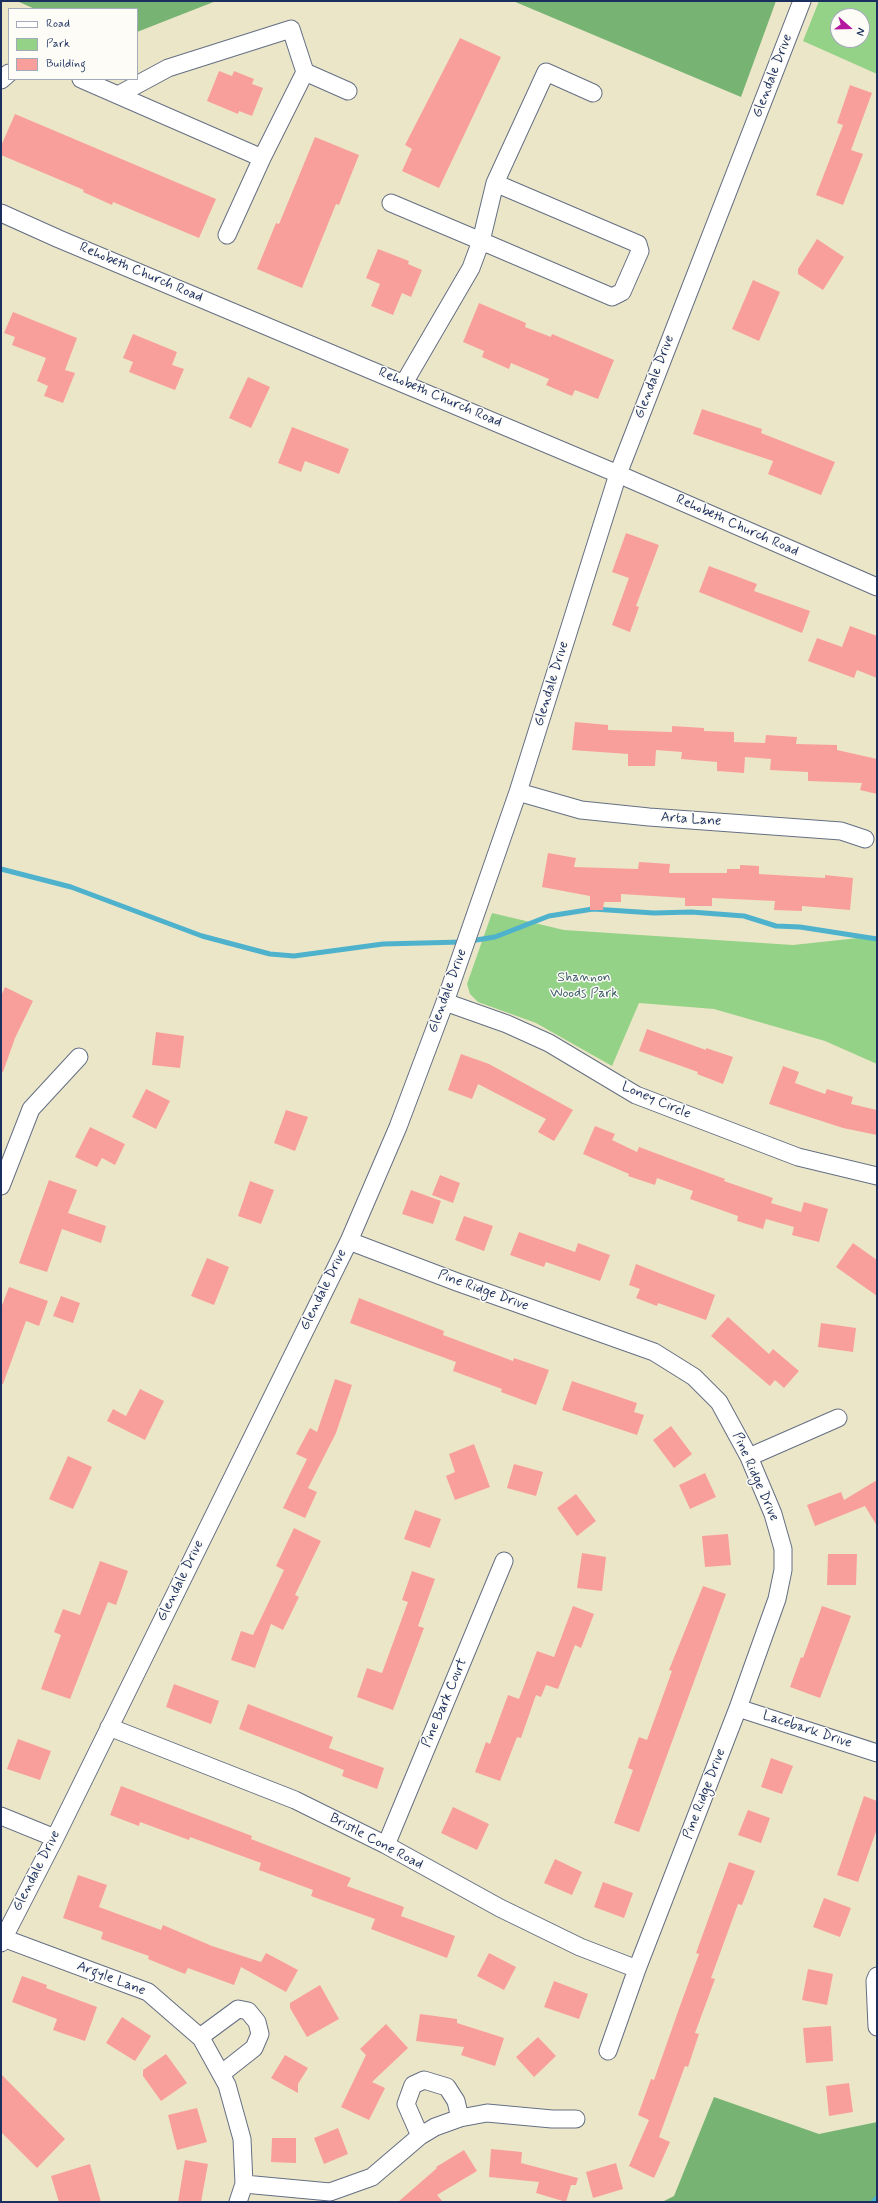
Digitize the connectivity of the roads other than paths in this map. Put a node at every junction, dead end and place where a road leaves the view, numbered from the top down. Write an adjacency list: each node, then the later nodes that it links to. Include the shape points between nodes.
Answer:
1 (802, 1): 14 (street, Glendale Drive)
2 (305, 72): 4 (street); 6 (street, via 291,29 168,68); 7 (street)
3 (83, 80): 6 (street)
4 (348, 91)
5 (593, 93): 8 (street, via 546,72)
6 (118, 95): 7 (street)
7 (262, 158): 11 (street)
8 (495, 183): 12 (street); 12 (street, via 638,244 640,251 622,292 612,296)
9 (391, 203): 12 (street)
10 (1, 213): 13 (street, Rehobeth Church Road)
11 (227, 235)
12 (481, 241): 13 (street, via 472,268)
13 (404, 383): 14 (street, Rehobeth Church Road)
14 (618, 474): 15 (street, Rehobeth Church Road); 16 (street, Glendale Drive)
15 (877, 587)
16 (518, 792): 17 (street, Arta Lane, via 581,810 841,831); 18 (street, Glendale Drive)
17 (865, 839)
18 (445, 1002): 20 (street, Loney Circle, via 549,1043 636,1095 798,1157); 22 (street, Glendale Drive, via 398,1127)
19 (80, 1057): 21 (street, via 31,1109)
20 (877, 1176)
21 (1, 1186)
22 (349, 1241): 24 (street, Pine Ridge Drive, via 654,1352 694,1376 719,1402); 27 (street, Glendale Drive)
23 (838, 1418): 24 (street)
24 (749, 1457): 26 (street, Pine Ridge Drive, via 773,1514 783,1549 783,1570 777,1600)
25 (504, 1561): 31 (street, Pine Bark Court)
26 (738, 1708): 28 (street, Lacebark Drive); 33 (street, Pine Ridge Drive)
27 (109, 1727): 30 (street, Glendale Drive); 31 (street, Bristle Cone Road, via 295,1800)
28 (877, 1753)
29 (1, 1816): 30 (street)
30 (55, 1838): 32 (street, Glendale Drive)
31 (386, 1845): 33 (street, Bristle Cone Road, via 500,1908 580,1947)
32 (2, 1940): 36 (street, Argyle Lane, via 148,1992)
33 (637, 1969): 37 (street, Pine Ridge Drive)
34 (877, 1976): 35 (street)
35 (877, 2027)
36 (200, 2037): 38 (street, Argyle Lane); 38 (street, via 238,2008 248,2012 257,2022 260,2034 254,2048)
37 (608, 2051)
38 (221, 2074): 42 (street, Argyle Lane, via 227,2085 242,2138)
39 (460, 2118): 40 (street, via 487,2113); 41 (street, via 435,2127); 41 (street, via 456,2101 447,2087 424,2080 413,2085 406,2104)
40 (576, 2119)
41 (420, 2136): 42 (street, via 372,2177 330,2192)
42 (244, 2184): 43 (street, Argyle Lane)
43 (238, 2202)

